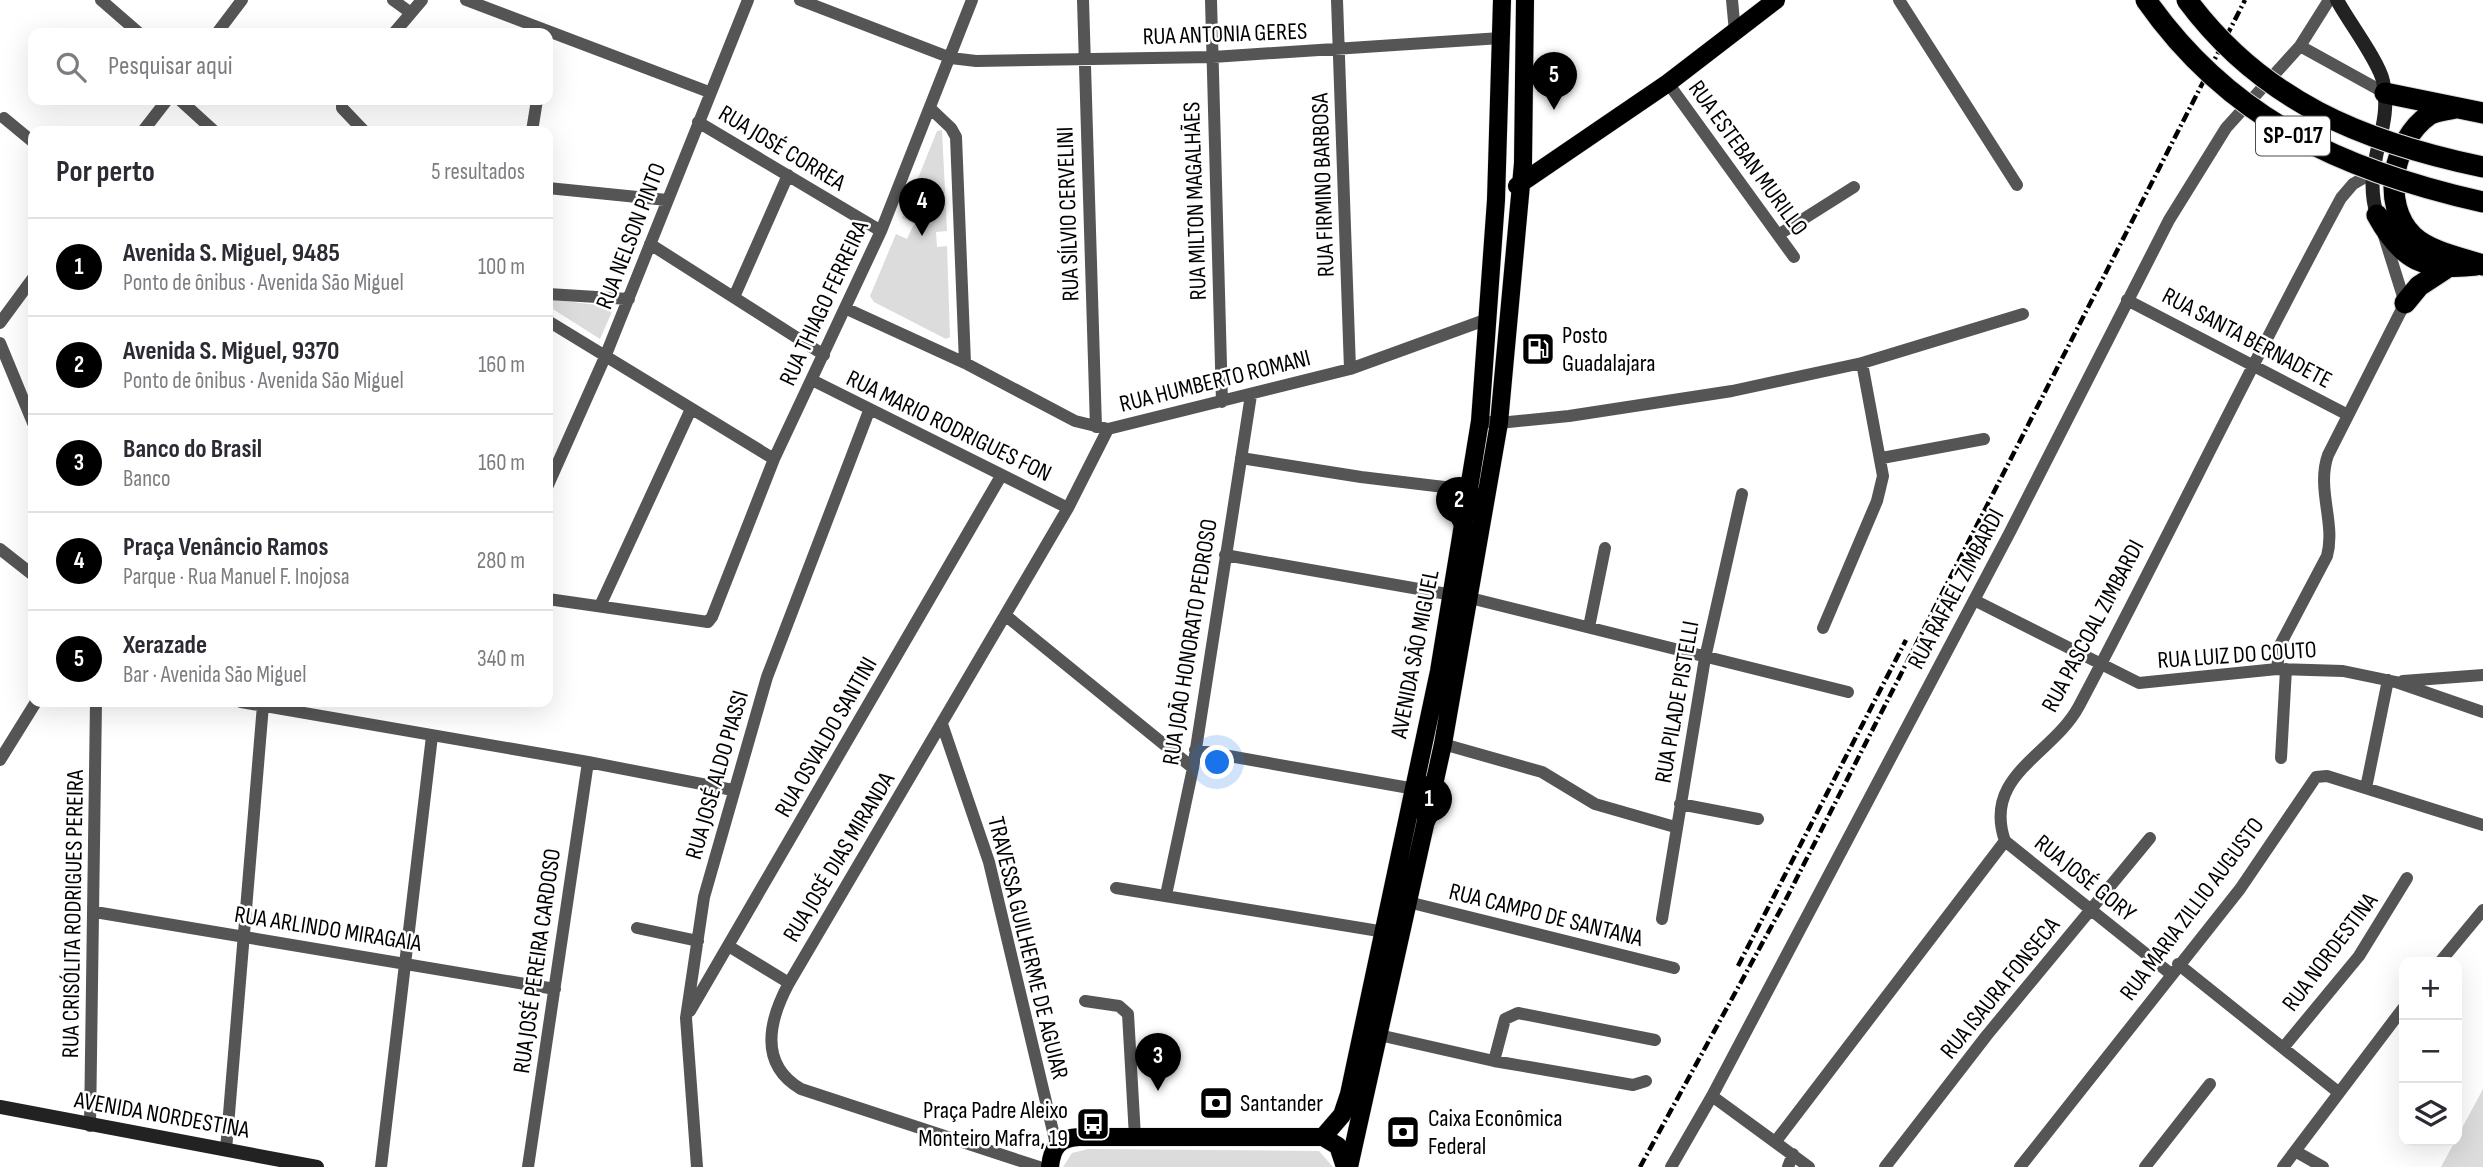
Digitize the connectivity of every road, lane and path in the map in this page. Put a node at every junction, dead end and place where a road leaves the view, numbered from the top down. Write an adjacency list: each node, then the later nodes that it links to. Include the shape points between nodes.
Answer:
1 (101, 0): 22 (street)
2 (242, 0): 23 (street)
3 (393, 0): 21 (street)
4 (422, 0): 21 (street)
5 (466, 0): 25 (street)
6 (748, 0): 35 (street, RUA NELSON PINTO)
7 (800, 0): 32 (street, RUA ANTONIA GERES)
8 (972, 0): 32 (street, RUA THIAGO FERREIRA)
9 (1083, 0): 33 (street, RUA SÍLVIO CERVELINI)
10 (1210, 0): 31 (street, RUA MILTON MAGALHÃES)
11 (1337, 0): 30 (street, RUA FIRMINO BARBOSA)
12 (1502, 0): 28 (main road, AVENIDA SÃO MIGUEL)
13 (1525, 0): 54 (main road, AVENIDA SÃO MIGUEL)
14 (1732, 0): 26 (street)
15 (1776, 0): 26 (main road)
16 (1899, 0): 55 (street)
17 (2146, 0): 60 (highway, SP-017, bridge, via 2193,57 2269,122 2356,166)
18 (2187, 0): 51 (highway, SP-017, bridge, via 2250,68 2319,115 2384,141)
19 (2329, 0): 29 (street, RUA RAFAEL ZIMBARDI)
20 (2337, 0): 36 (main road, via 2382,77)
21 (411, 13): 24 (street)
22 (133, 28)
23 (221, 28)
24 (398, 28)
25 (532, 28)
26 (1735, 32): 34 (main road)
27 (553, 37): 35 (street)
28 (1501, 37): 30 (street, RUA ANTONIA GERES); 59 (main road, AVENIDA SÃO MIGUEL)
29 (2301, 46): 36 (street); 72 (street, RUA RAFAEL ZIMBARDI, via 2227,128 2169,220)
30 (1339, 50): 31 (street, RUA ANTONIA GERES); 85 (street, RUA FIRMINO BARBOSA)
31 (1213, 57): 33 (street, RUA ANTONIA GERES); 88 (street, RUA MILTON MAGALHÃES)
32 (951, 58): 33 (street, RUA ANTONIA GERES); 42 (street, RUA THIAGO FERREIRA)
33 (1084, 60): 95 (street, RUA SÍLVIO CERVELINI)
34 (1668, 83): 54 (main road); 63 (street, RUA ESTEBAN MURILLO)
35 (709, 92): 45 (street, RUA NELSON PINTO)
36 (2385, 93): 41 (highway); 52 (main road, via 2385,115)
37 (163, 105): 46 (street)
38 (185, 105): 47 (street)
39 (343, 105): 48 (street)
40 (536, 105): 49 (street)
41 (2455, 108): 43 (highway); 66 (highway, via 2430,115 2418,127 2395,167 2393,192 2398,213 2413,236)
42 (931, 109): 62 (street, RUA THIAGO FERREIRA); 82 (street, via 956,137)
43 (2483, 113)
44 (4, 118): 50 (street)
45 (698, 122): 53 (street, RUA JOSÉ CORREA); 58 (street, RUA NELSON PINTO)
46 (147, 126)
47 (209, 126)
48 (360, 126)
49 (533, 126)
50 (28, 138)
51 (2483, 167)
52 (2372, 173): 61 (main road, via 2371,195); 84 (street, RUA PASCOAL ZIMBARDI, via 2341,198)
53 (788, 175): 62 (street, RUA JOSÉ CORREA); 70 (street)
54 (1522, 183): 59 (main road); 94 (main road, AVENIDA SÃO MIGUEL)
55 (2018, 185)
56 (1854, 187): 63 (street)
57 (553, 189): 58 (street)
58 (667, 200): 64 (street, RUA NELSON PINTO)
59 (1496, 200): 76 (main road, AVENIDA SÃO MIGUEL)
60 (2483, 202)
61 (2377, 215): 67 (highway, via 2405,254); 73 (street)
62 (881, 231): 74 (street, RUA THIAGO FERREIRA)
63 (1778, 235): 65 (street, RUA ESTEBAN MURILLO)
64 (650, 244): 70 (street); 71 (street, RUA NELSON PINTO)
65 (1794, 257)
66 (2482, 265): 67 (highway)
67 (2445, 269): 73 (highway, via 2419,286)
68 (28, 285): 77 (street)
69 (553, 294): 71 (street)
70 (734, 297): 80 (street)
71 (629, 299): 81 (street, RUA NELSON PINTO)
72 (2127, 300): 84 (street, RUA SANTA BERNADETE); 111 (street, RUA RAFAEL ZIMBARDI)
73 (2406, 303): 92 (street)
74 (847, 309): 80 (street, RUA THIAGO FERREIRA); 82 (street, RUA HUMBERTO ROMANI)
75 (2023, 314): 83 (street)
76 (1485, 320): 85 (street, RUA HUMBERTO ROMANI); 93 (main road, AVENIDA SÃO MIGUEL)
77 (0, 323)
78 (553, 324): 81 (street)
79 (0, 343): 90 (street)
80 (824, 355): 86 (street, RUA THIAGO FERREIRA)
81 (605, 357): 89 (street); 100 (street, RUA NELSON PINTO)
82 (965, 363): 95 (street, RUA HUMBERTO ROMANI, via 1075,421)
83 (1862, 363): 94 (street, via 1651,405); 98 (street)
84 (2253, 364): 92 (street, RUA SANTA BERNADETE); 117 (street, RUA PASCOAL ZIMBARDI)
85 (1350, 369): 87 (street, RUA HUMBERTO ROMANI)
86 (812, 380): 91 (street, RUA MARIO RODRIGUES FON); 99 (street, RUA THIAGO FERREIRA)
87 (1251, 395): 88 (street, RUA HUMBERTO ROMANI); 97 (street, RUA JOÃO HONORATO PEDROSO)
88 (1222, 402): 95 (street, RUA HUMBERTO ROMANI)
89 (691, 409): 99 (street); 112 (street)
90 (28, 411)
91 (869, 411): 101 (street, RUA MARIO RODRIGUES FON); 138 (street, RUA JOSÉ ALDO PIASSI, via 767,677)
92 (2348, 415): 118 (street, via 2324,466 2327,556 2280,645)
93 (1480, 421): 94 (street); 102 (main road, AVENIDA SÃO MIGUEL)
94 (1499, 423): 109 (main road, AVENIDA SÃO MIGUEL)
95 (1102, 428): 104 (street, RUA JOSÉ DIAS MIRANDA)
96 (1984, 439): 98 (street)
97 (1241, 458): 102 (street); 107 (street, RUA JOÃO HONORATO PEDROSO)
98 (1882, 458): 115 (street, via 1877,501)
99 (774, 459): 112 (street, RUA THIAGO FERREIRA, via 708,622)
100 (553, 474)
101 (1001, 476): 104 (street, RUA MARIO RODRIGUES FON); 157 (street, RUA OSVALDO SANTINI)
102 (1469, 490): 109 (main road, AVENIDA SÃO MIGUEL)
103 (1742, 494): 116 (street, RUA PILADE PISTELLI)
104 (1068, 508): 113 (street, RUA JOSÉ DIAS MIRANDA)
105 (1605, 548): 114 (street)
106 (0, 549): 108 (street)
107 (1225, 555): 109 (street); 131 (street, RUA JOÃO HONORATO PEDROSO)
108 (28, 571)
109 (1461, 596): 114 (street); 130 (main road, AVENIDA SÃO MIGUEL); 137 (main road, AVENIDA SÃO MIGUEL)
110 (553, 600): 112 (street)
111 (1974, 600): 117 (street, RUA LUIZ DO COUTO); 174 (street, RUA RAFAEL ZIMBARDI)
112 (600, 606)
113 (1005, 615): 127 (street, RUA JOSÉ DIAS MIRANDA); 135 (street)
114 (1589, 627): 116 (street)
115 (1823, 628)
116 (1705, 658): 121 (street); 139 (street, RUA PILADE PISTELLI)
117 (2100, 663): 118 (street, RUA LUIZ DO COUTO, via 2129,680 2149,683); 144 (street, RUA PASCOAL ZIMBARDI, via 2076,711 2006,791 1999,810)
118 (2281, 669): 120 (street, RUA LUIZ DO COUTO, via 2343,671); 132 (street)
119 (2483, 675): 120 (street)
120 (2392, 681): 126 (street); 136 (street)
121 (1847, 692)
122 (32, 707): 129 (street)
123 (96, 707): 151 (street, RUA CRISÓLITA RODRIGUES PEREIRA)
124 (263, 707): 155 (street)
125 (274, 707): 128 (street)
126 (2483, 712)
127 (942, 724): 162 (street, RUA JOSÉ DIAS MIRANDA); 180 (street, TRAVESSA GUILHERME DE AGUIAR, via 989,862)
128 (432, 736): 134 (street); 159 (street)
129 (5, 741): 133 (street)
130 (1443, 744): 142 (street, via 1542,772 1595,804); 148 (main road, AVENIDA SÃO MIGUEL)
131 (1195, 750): 135 (street, RUA JOÃO HONORATO PEDROSO); 137 (street)
132 (2281, 758)
133 (0, 760)
134 (588, 762): 138 (street); 163 (street, RUA JOSÉ PEREIRA CARDOSO)
135 (1193, 768): 147 (street, RUA JOÃO HONORATO PEDROSO)
136 (2366, 788): 141 (street, RUA MARIA ZILLIO AUGUSTO); 161 (street, RUA MARIA ZILLIO AUGUSTO, via 2327,776 2316,778 2240,889)
137 (1415, 789): 154 (main road, AVENIDA SÃO MIGUEL)
138 (733, 790): 156 (street, RUA JOSÉ ALDO PIASSI, via 704,897)
139 (1680, 804): 140 (street); 142 (street, RUA PILADE PISTELLI)
140 (1758, 818)
141 (2483, 825)
142 (1675, 827): 152 (street, RUA PILADE PISTELLI)
143 (2150, 838): 150 (street, RUA ISAURA FONSECA)
144 (2005, 841): 150 (street, RUA JOSÉ GORY); 179 (street)
145 (2407, 878): 169 (street, RUA NORDESTINA, via 2359,956)
146 (1116, 888): 147 (street)
147 (1166, 895): 154 (street)
148 (1408, 902): 160 (street, RUA CAMPO DE SANTANA); 167 (main road, AVENIDA SÃO MIGUEL)
149 (2483, 910): 158 (street)
150 (2090, 911): 161 (street, RUA JOSÉ GORY); 195 (street, RUA ISAURA FONSECA)
151 (95, 912): 155 (street, RUA ARLINDO MIRAGAIA); 176 (street, RUA CRISÓLITA RODRIGUES PEREIRA)
152 (1662, 919)
153 (637, 928): 156 (street)
154 (1385, 932): 178 (main road, AVENIDA SÃO MIGUEL, via 1346,1107)
155 (242, 936): 159 (street, RUA ARLINDO MIRAGAIA); 181 (street)
156 (698, 940): 166 (street, RUA JOSÉ ALDO PIASSI)
157 (730, 947): 162 (street); 166 (street, RUA OSVALDO SANTINI)
158 (2444, 957)
159 (403, 962): 163 (street, RUA ARLINDO MIRAGAIA); 186 (street)
160 (1674, 968)
161 (2175, 969): 169 (street, RUA JOSÉ GORY); 196 (street, RUA MARIA ZILLIO AUGUSTO)
162 (789, 982): 189 (street, RUA JOSÉ DIAS MIRANDA, via 771,1043 773,1061 788,1081)
163 (555, 989): 187 (street, RUA JOSÉ PEREIRA CARDOSO)
164 (1085, 1000): 177 (street, via 1119,1006 1128,1014)
165 (2399, 1013): 173 (street)
166 (686, 1018): 188 (street, RUA JOSÉ ALDO PIASSI)
167 (1379, 1035): 170 (street); 191 (main road, AVENIDA SÃO MIGUEL)
168 (1656, 1040): 170 (street, via 1518,1013 1505,1019)
169 (2283, 1048): 173 (street, RUA JOSÉ GORY)
170 (1494, 1061): 171 (street, via 1633,1085)
171 (1646, 1081)
172 (2210, 1084): 197 (street)
173 (2338, 1092): 182 (street)
174 (1712, 1096): 179 (street); 192 (street, RUA RAFAEL ZIMBARDI)
175 (0, 1107): 176 (main road, AVENIDA NORDESTINA)
176 (90, 1126): 181 (main road, AVENIDA NORDESTINA)
177 (1135, 1137): 178 (main road); 180 (main road, via 1065,1138)
178 (1323, 1137): 191 (main road, AVENIDA SÃO MIGUEL, via 1338,1146)
179 (1776, 1142): 183 (street)
180 (1056, 1144): 190 (main road)
181 (226, 1150): 184 (main road, AVENIDA NORDESTINA)
182 (2295, 1151): 198 (street); 199 (street)
183 (1793, 1154): 193 (street); 194 (street)
184 (294, 1165): 185 (main road, AVENIDA NORDESTINA)
185 (317, 1167)
186 (381, 1167)
187 (528, 1167)
188 (697, 1167)
189 (1038, 1167)
190 (1050, 1167)
191 (1347, 1167)
192 (1671, 1167)
193 (1788, 1167)
194 (1809, 1167)
195 (1885, 1167)
196 (2020, 1167)
197 (2145, 1167)
198 (2283, 1167)
199 (2323, 1167)

